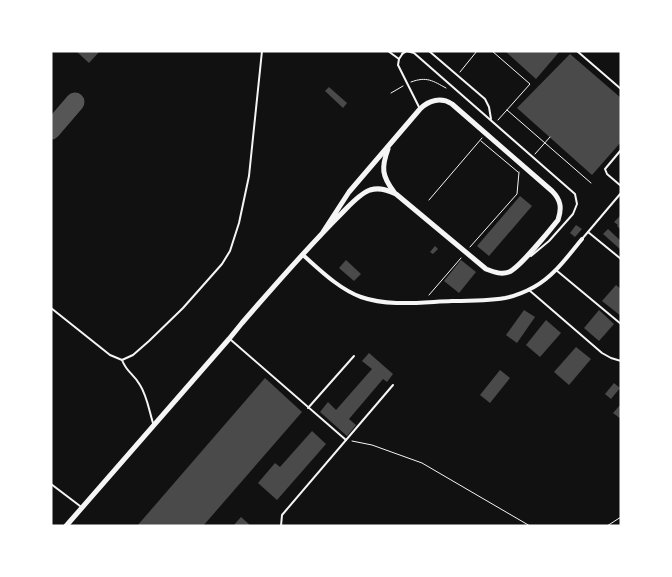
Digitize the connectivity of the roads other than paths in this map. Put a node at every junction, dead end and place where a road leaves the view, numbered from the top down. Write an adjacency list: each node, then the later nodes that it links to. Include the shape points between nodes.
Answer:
1 (262, 51): 27 (lane, via 249,176 230,251 183,308 138,350)
2 (388, 51): 6 (lane)
3 (429, 51): 9 (lane, via 485,99)
4 (577, 51): 7 (lane)
5 (403, 53): 6 (lane); 9 (lane, via 414,53)
6 (399, 58): 8 (lane, via 398,65)
7 (621, 89)
8 (420, 109): 10 (main road); 20 (main road, via 433,100 452,104 556,195 560,211 558,220)
9 (494, 123): 20 (lane, via 571,190 577,199 576,210 550,241)
10 (390, 144): 14 (main road, via 383,164 386,180); 15 (main road, via 349,192)
11 (621, 150): 12 (lane, via 606,169 607,174)
12 (621, 186)
13 (621, 193): 16 (lane)
14 (396, 194): 15 (main road, via 378,188 365,192); 20 (main road, via 486,269 508,272)
15 (323, 232): 18 (main road)
16 (588, 232): 17 (lane); 19 (lane)
17 (582, 239): 21 (street)
18 (303, 255): 22 (street, via 336,283 357,296 373,300 397,303 488,300); 25 (main road)
19 (621, 259)
20 (519, 265)
21 (556, 270): 22 (street); 24 (lane)
22 (529, 290): 28 (lane, via 602,353)
23 (51, 308): 27 (lane, via 110,355)
24 (621, 324)
25 (229, 339): 30 (lane); 31 (main road)
26 (354, 356): 30 (lane)
27 (122, 360): 31 (lane, via 126,370 142,387)
28 (621, 361)
29 (393, 385): 32 (lane)
30 (308, 408): 32 (lane)
31 (154, 425): 34 (main road)
32 (346, 440): 36 (lane, via 282,515)
33 (51, 484): 34 (lane)
34 (82, 508): 35 (main road)
35 (66, 526)
36 (281, 526)

